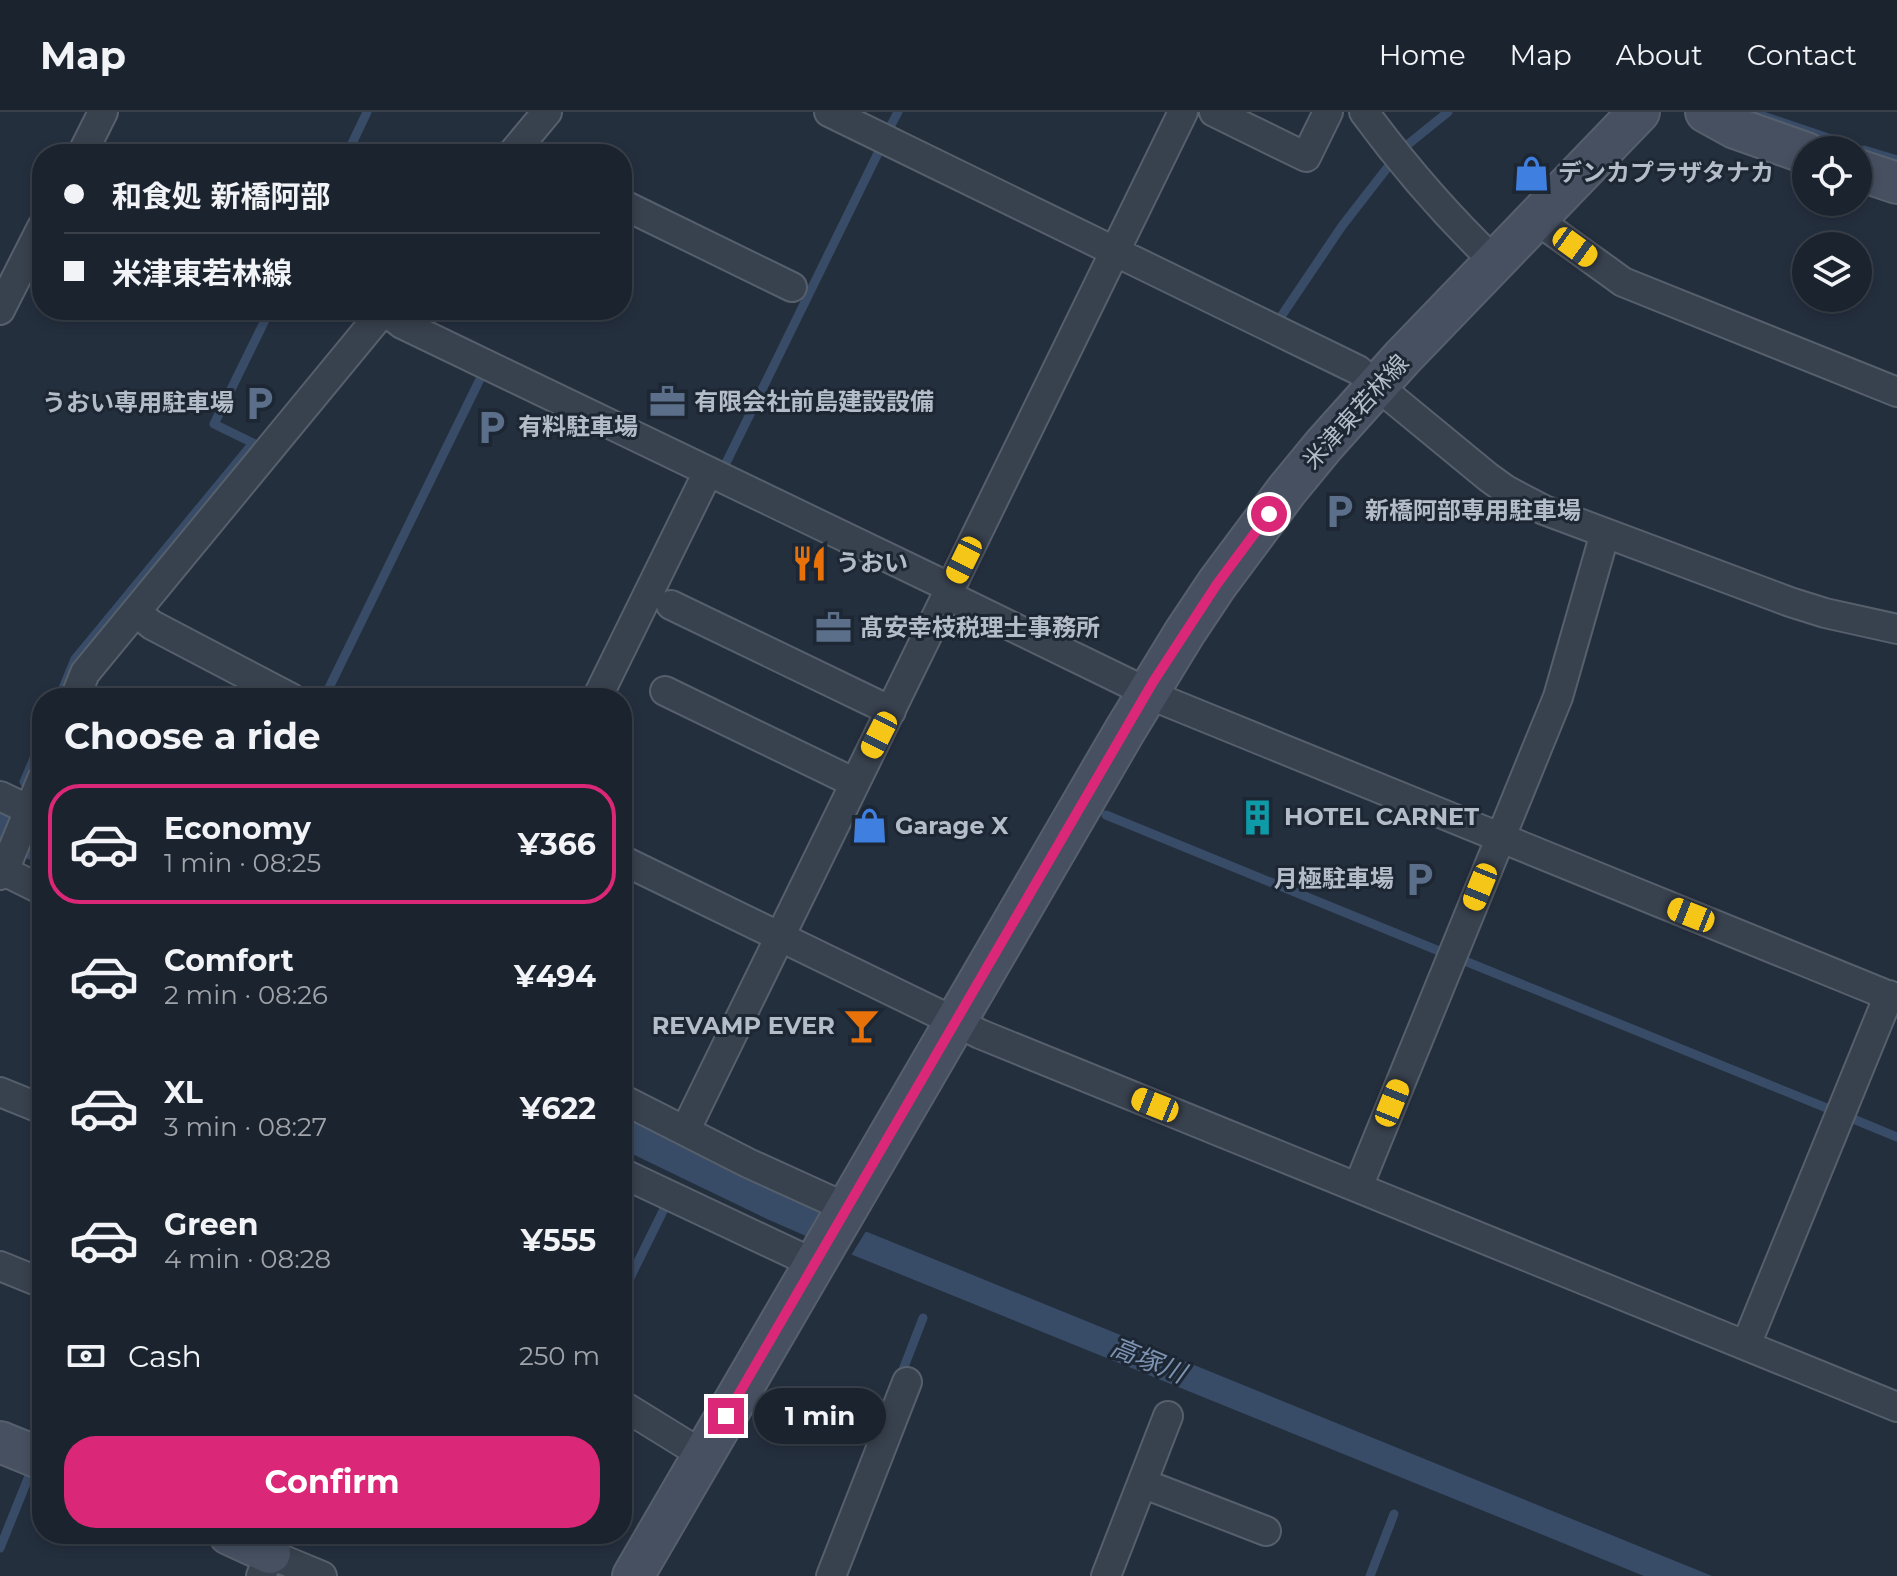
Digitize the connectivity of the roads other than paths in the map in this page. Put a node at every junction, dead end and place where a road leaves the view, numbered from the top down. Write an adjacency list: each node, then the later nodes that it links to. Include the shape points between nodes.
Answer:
1 (103, 112): 10 (street)
2 (547, 112): 11 (street)
3 (829, 112): 18 (street)
4 (1183, 112): 18 (street)
5 (1214, 112): 6 (street, via 1306,157)
6 (1328, 112)
7 (1364, 112): 19 (street)
8 (1639, 112): 16 (main road, 米津東若林線)
9 (1706, 112): 12 (main road)
10 (87, 144)
11 (525, 144)
12 (1792, 148)
13 (1872, 175): 14 (main road)
14 (1897, 183)
15 (632, 209): 20 (street)
16 (1538, 217): 19 (main road, 米津東若林線); 25 (street, via 1623,282)
17 (32, 247): 21 (street)
18 (1115, 252): 24 (street, via 1358,370); 28 (street)
19 (1495, 262): 24 (main road, 米津東若林線)
20 (792, 287)
21 (0, 310)
22 (376, 320): 30 (street)
23 (397, 320): 26 (street)
24 (1377, 386): 27 (street, via 1506,490); 36 (main road, 米津東若林線, via 1251,537)
25 (1897, 392)
26 (708, 472): 28 (street); 34 (street)
27 (1605, 533): 31 (street, via 1790,602); 42 (street, via 1558,697)
28 (949, 592): 36 (street); 37 (street)
29 (671, 605): 37 (street)
30 (136, 612): 32 (street, via 85,673); 33 (street)
31 (1897, 629)
32 (79, 688)
33 (272, 688)
34 (602, 688)
35 (665, 691): 38 (street)
36 (1148, 692): 42 (street); 48 (main road, 米津東若林線)
37 (891, 711): 38 (street)
38 (855, 783): 46 (street)
39 (0, 796): 40 (street)
40 (32, 812)
41 (32, 815): 44 (street)
42 (1501, 838): 47 (street); 54 (street)
43 (632, 865): 46 (street)
44 (2, 869): 45 (street)
45 (32, 885)
46 (780, 937): 48 (street); 52 (street)
47 (1893, 997): 59 (street)
48 (955, 1022): 54 (street); 55 (main road, 米津東若林線)
49 (0, 1092): 51 (street)
50 (632, 1104): 52 (street)
51 (32, 1105)
52 (685, 1131): 55 (street)
53 (632, 1178): 56 (street, via 746,1233)
54 (1358, 1187): 59 (street)
55 (845, 1210): 56 (main road, 米津東若林線)
56 (817, 1259): 66 (main road, 米津東若林線)
57 (0, 1266): 58 (street)
58 (32, 1279)
59 (1746, 1345): 61 (street)
60 (907, 1382): 73 (street)
61 (1897, 1407)
62 (632, 1411): 66 (street)
63 (1168, 1416): 67 (street)
64 (0, 1442): 65 (main road)
65 (32, 1455)
66 (703, 1455): 72 (main road, 米津東若林線)
67 (1142, 1483): 68 (street); 74 (street)
68 (1266, 1531)
69 (250, 1544): 70 (main road)
70 (270, 1554): 71 (street)
71 (322, 1576)
72 (633, 1576)
73 (831, 1576)
74 (1106, 1576)

